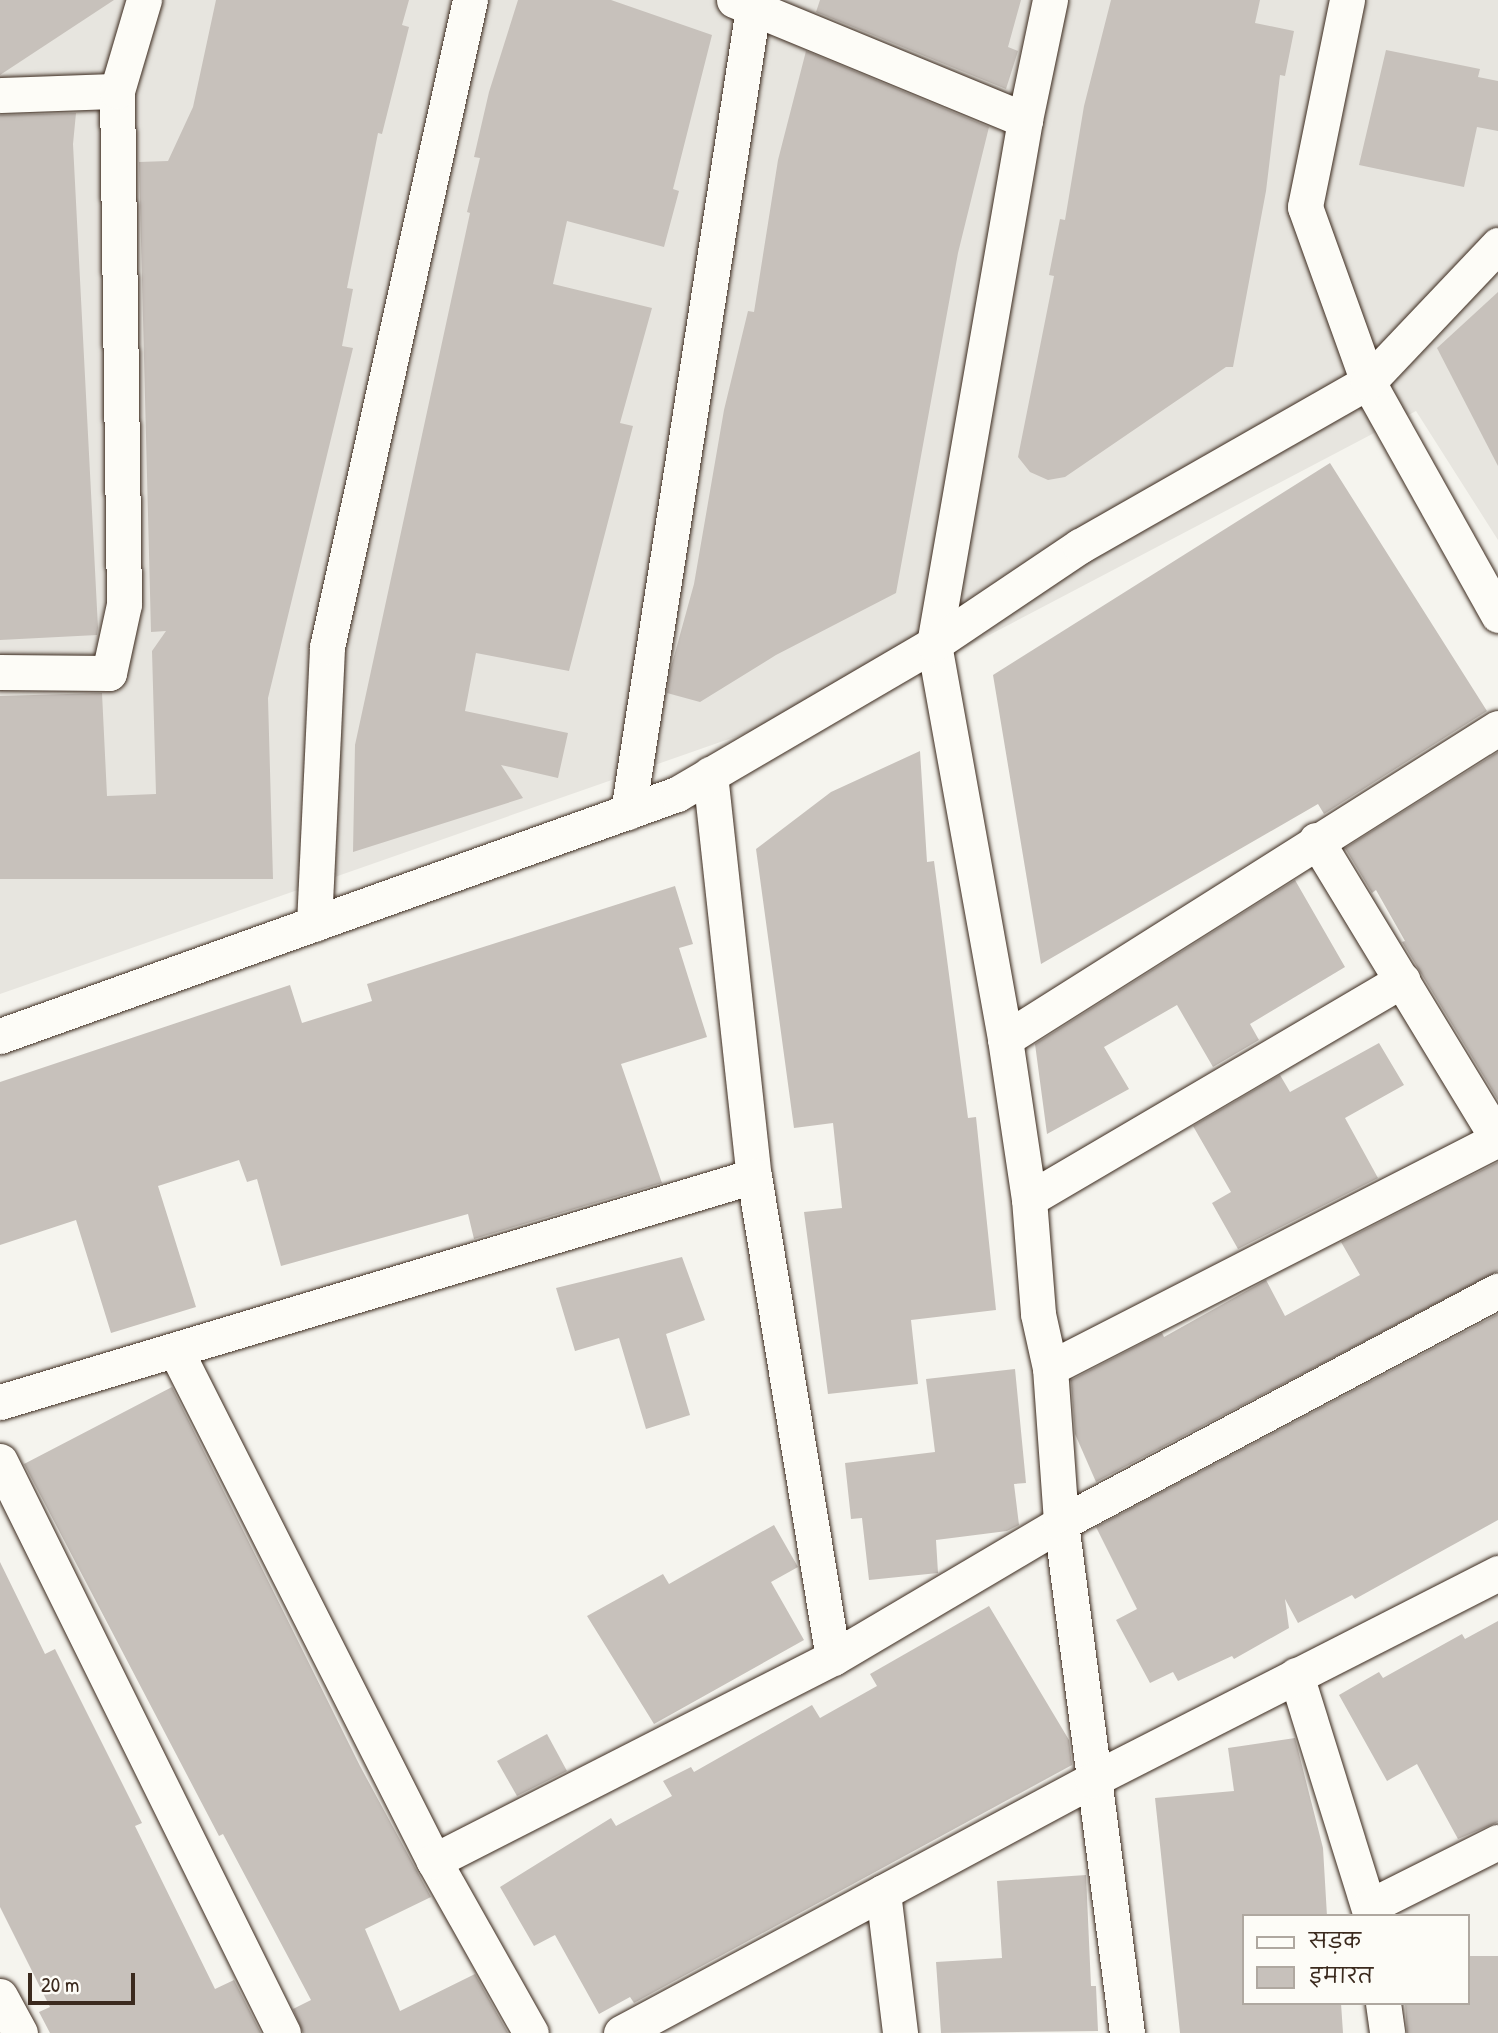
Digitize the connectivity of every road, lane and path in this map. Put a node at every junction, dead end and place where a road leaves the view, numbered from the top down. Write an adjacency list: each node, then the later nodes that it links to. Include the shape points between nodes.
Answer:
1 (144, 0): 6 (street)
2 (470, 0): 19 (street, via 327,647)
3 (1050, 0): 8 (street)
4 (1347, 0): 10 (street, via 1305,207)
5 (744, 4): 8 (street); 17 (street)
6 (117, 91): 7 (street); 14 (street, via 124,604 109,673)
7 (0, 95)
8 (1025, 120): 13 (street)
9 (1498, 245): 10 (street)
10 (1368, 382): 11 (street); 13 (street, via 1080,546)
11 (1488, 573): 12 (street)
12 (1498, 615)
13 (934, 644): 16 (street); 22 (street)
14 (0, 672)
15 (1498, 728): 18 (street)
16 (710, 774): 17 (street, via 677,794); 24 (street)
17 (628, 812): 19 (street)
18 (1316, 840): 20 (street); 22 (street)
19 (314, 923): 21 (street)
20 (1402, 980): 23 (street); 25 (street)
21 (0, 1036)
22 (1005, 1039): 25 (street)
23 (1498, 1139): 28 (street)
24 (754, 1176): 27 (street); 33 (street)
25 (1029, 1199): 28 (street, via 1038,1314)
26 (1498, 1290): 31 (street)
27 (176, 1351): 29 (street); 37 (street)
28 (1050, 1368): 31 (street)
29 (0, 1402)
30 (0, 1461): 43 (street)
31 (1061, 1523): 33 (street); 35 (street)
32 (1498, 1573): 34 (street)
33 (833, 1658): 37 (street)
34 (1296, 1675): 35 (street); 39 (street)
35 (1092, 1780): 38 (street); 47 (street)
36 (1498, 1842): 39 (street)
37 (434, 1861): 44 (street)
38 (883, 1892): 45 (street); 46 (street)
39 (1371, 1911)
40 (0, 1996): 42 (street)
41 (1383, 2005): 48 (street)
42 (20, 2033)
43 (282, 2033)
44 (531, 2033)
45 (621, 2033)
46 (900, 2033)
47 (1127, 2033)
48 (1387, 2033)

